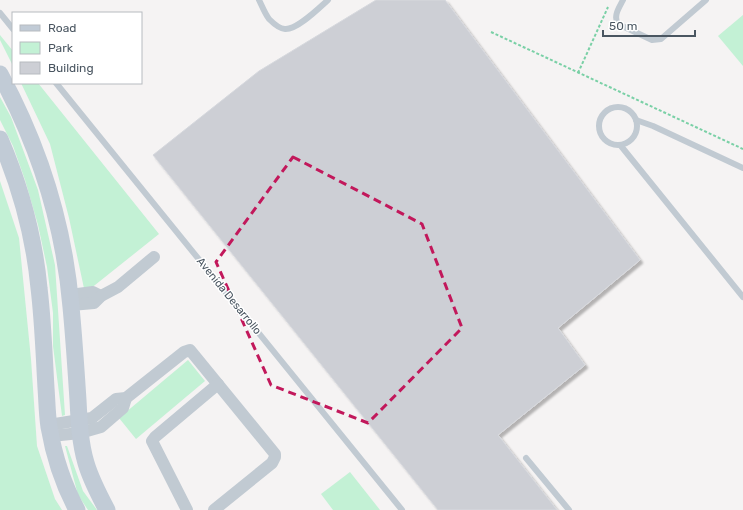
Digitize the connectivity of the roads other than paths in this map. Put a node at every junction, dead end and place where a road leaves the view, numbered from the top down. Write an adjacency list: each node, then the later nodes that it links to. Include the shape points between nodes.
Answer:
1 (259, 0): 2 (lane, via 269,19 284,29 300,24)
2 (328, 0)
3 (623, 0): 4 (lane, via 616,16 618,24 652,40 661,39)
4 (706, 0)
5 (0, 13): 6 (lane)
6 (12, 28)
7 (0, 74): 15 (street, via 35,147 48,186 60,232)
8 (57, 84): 24 (lane, Avenida Desarrollo)
9 (636, 120): 11 (lane, via 637,127 633,138); 11 (lane, via 628,110 615,107 600,118 598,124 601,136 610,144); 12 (lane)
10 (0, 139): 18 (street, via 14,172 33,243 39,287)
11 (622, 146): 14 (lane)
12 (743, 168)
13 (154, 257): 15 (street, via 94,303)
14 (743, 298)
15 (70, 300): 17 (street)
16 (218, 384): 17 (street, via 192,351 188,350 126,398 123,408 101,427); 22 (street, via 152,441); 23 (street, via 274,451 275,457 272,463)
17 (80, 427): 18 (street); 21 (street, via 86,462)
18 (50, 431): 20 (street, via 57,462)
19 (526, 458): 25 (lane)
20 (77, 510)
21 (107, 510)
22 (187, 510)
23 (214, 510)
24 (402, 510)
25 (569, 510)

